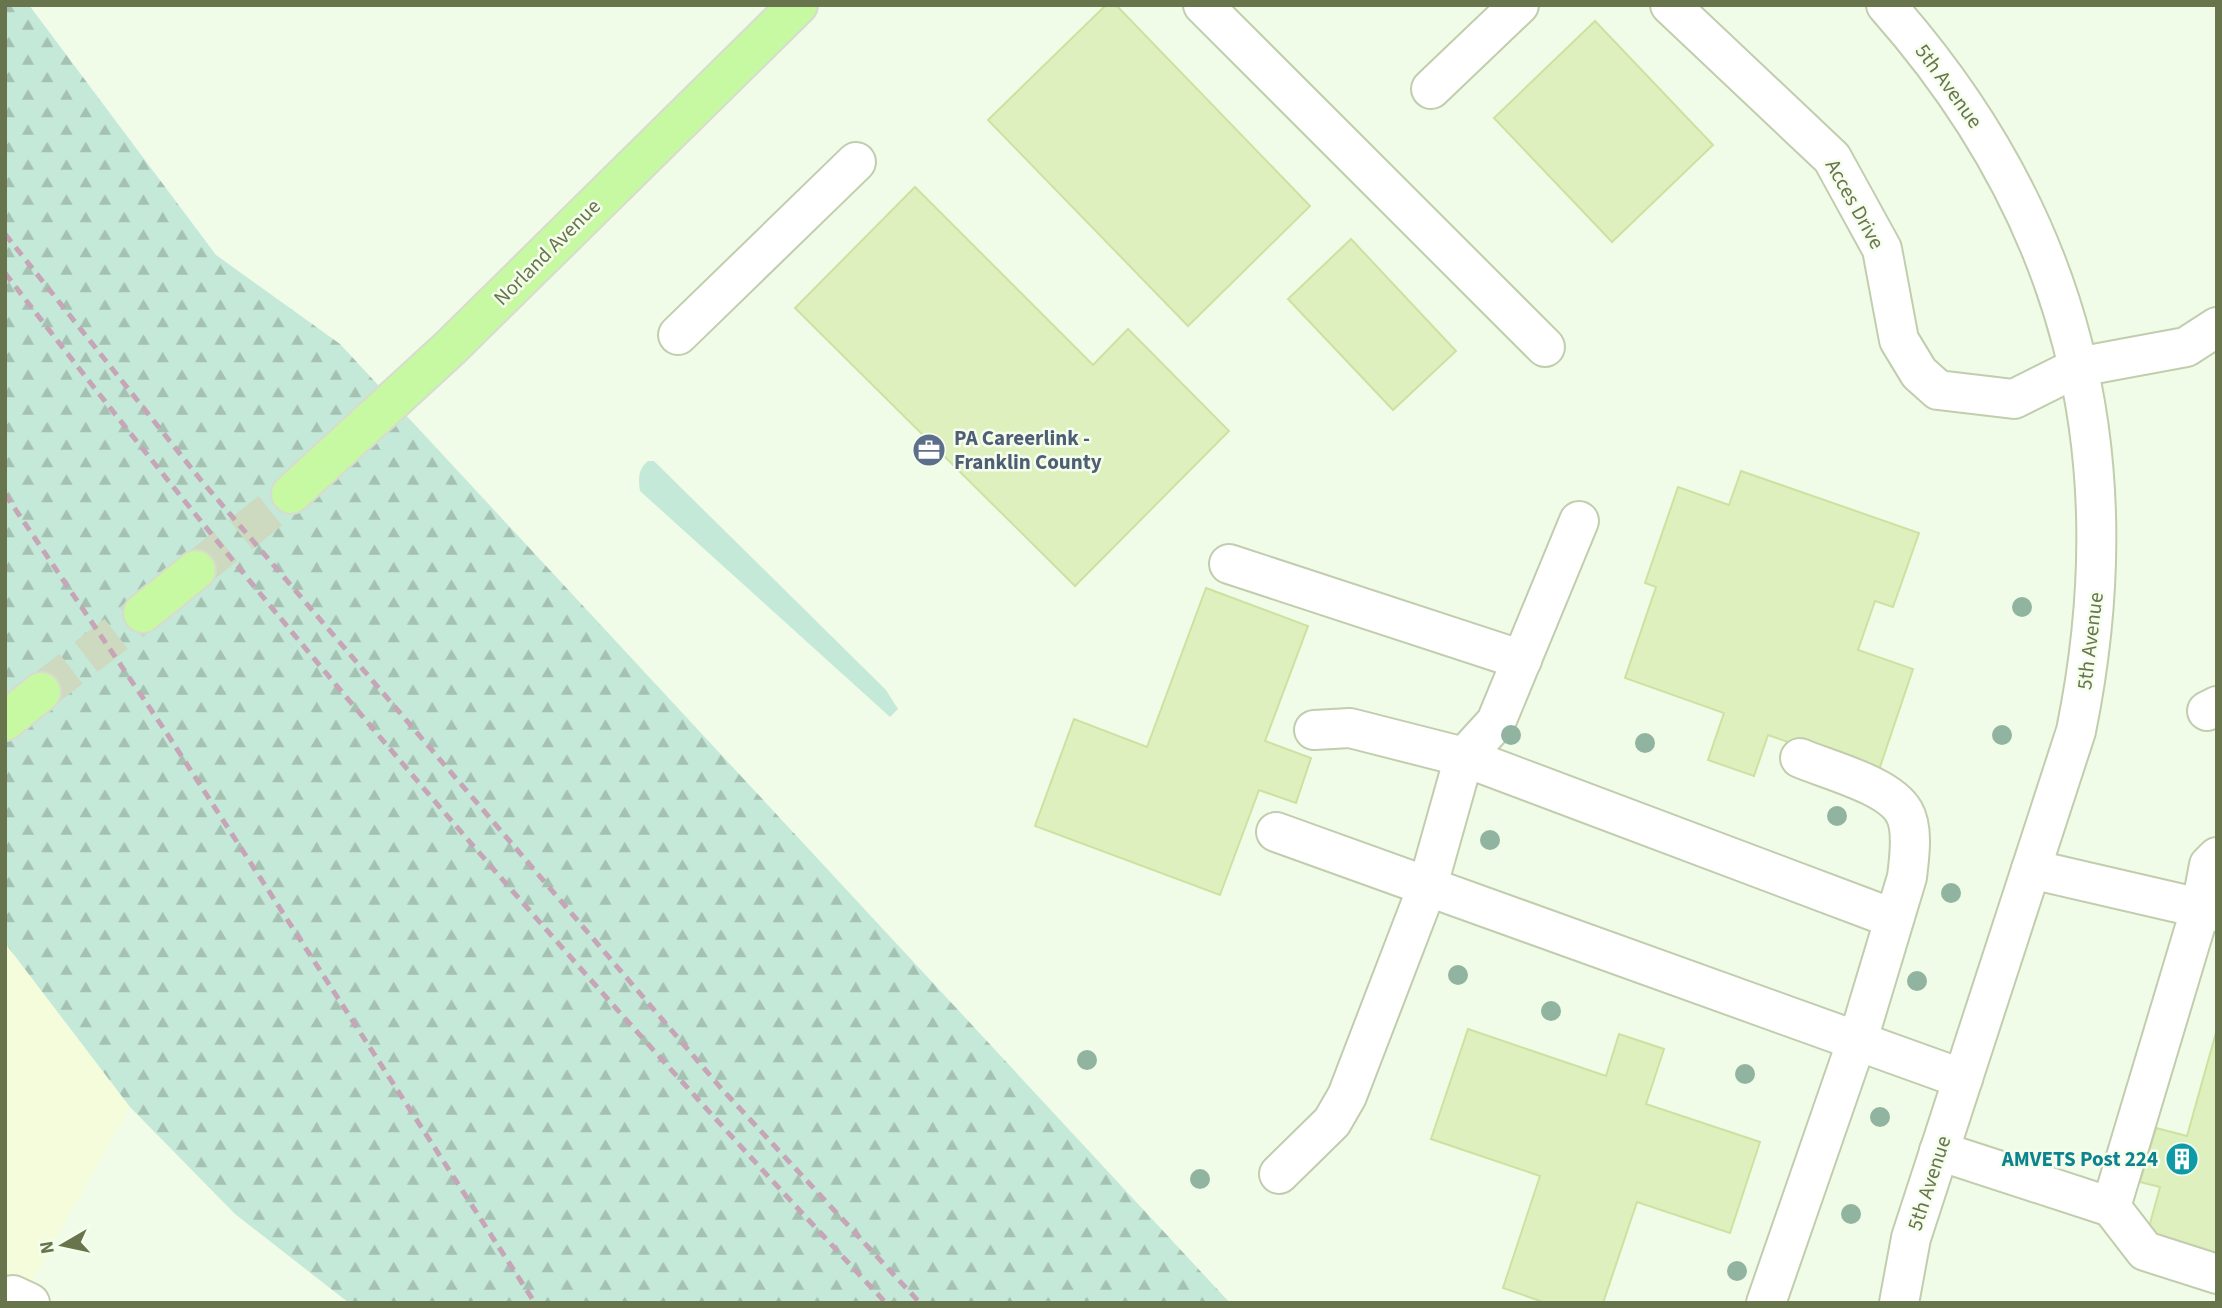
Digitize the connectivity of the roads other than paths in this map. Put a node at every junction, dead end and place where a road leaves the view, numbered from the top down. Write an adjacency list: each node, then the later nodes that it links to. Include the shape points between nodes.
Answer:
1 (798, 5): 12 (main road, Norland Avenue, via 460,338)
2 (1203, 5): 10 (street)
3 (1519, 5): 6 (street)
4 (1670, 5): 11 (street, Acces Drive, via 1832,158 1882,249 1899,340 1938,390 2004,400 2031,393)
5 (1886, 5): 11 (street, 5th Avenue, via 1943,73 1993,150 2043,254)
6 (1431, 89)
7 (856, 162): 9 (street)
8 (2217, 327): 11 (street, Acces Drive, via 2186,347)
9 (678, 335)
10 (1545, 347)
11 (2078, 367): 25 (street, 5th Avenue, via 2096,489 2097,596 2076,731)
12 (291, 494)
13 (1579, 521): 17 (street)
14 (1229, 564): 17 (street)
15 (196, 570): 16 (main road)
16 (143, 613)
17 (1522, 660): 21 (street, via 1496,722)
18 (41, 692): 19 (main road)
19 (5, 721)
20 (1314, 730): 21 (street, via 1350,728)
21 (1464, 757): 26 (street); 28 (street)
22 (1800, 758): 28 (street, via 1889,795 1905,813 1910,854)
23 (1276, 832): 26 (street)
24 (2217, 857): 27 (street, via 2209,865)
25 (2031, 869): 27 (street); 30 (street, 5th Avenue)
26 (1428, 885): 29 (street); 32 (street, via 1347,1096 1332,1122)
27 (2209, 910): 33 (street)
28 (1892, 918): 29 (street)
29 (1856, 1041): 30 (street); 37 (street)
30 (1963, 1079): 31 (street, 5th Avenue)
31 (1939, 1152): 33 (street); 38 (street, 5th Avenue, via 1911,1238)
32 (1279, 1174)
33 (2111, 1207): 34 (street, via 2145,1251)
34 (2217, 1274)
35 (5, 1296): 36 (street)
36 (30, 1303)
37 (1766, 1303)
38 (1899, 1303)

